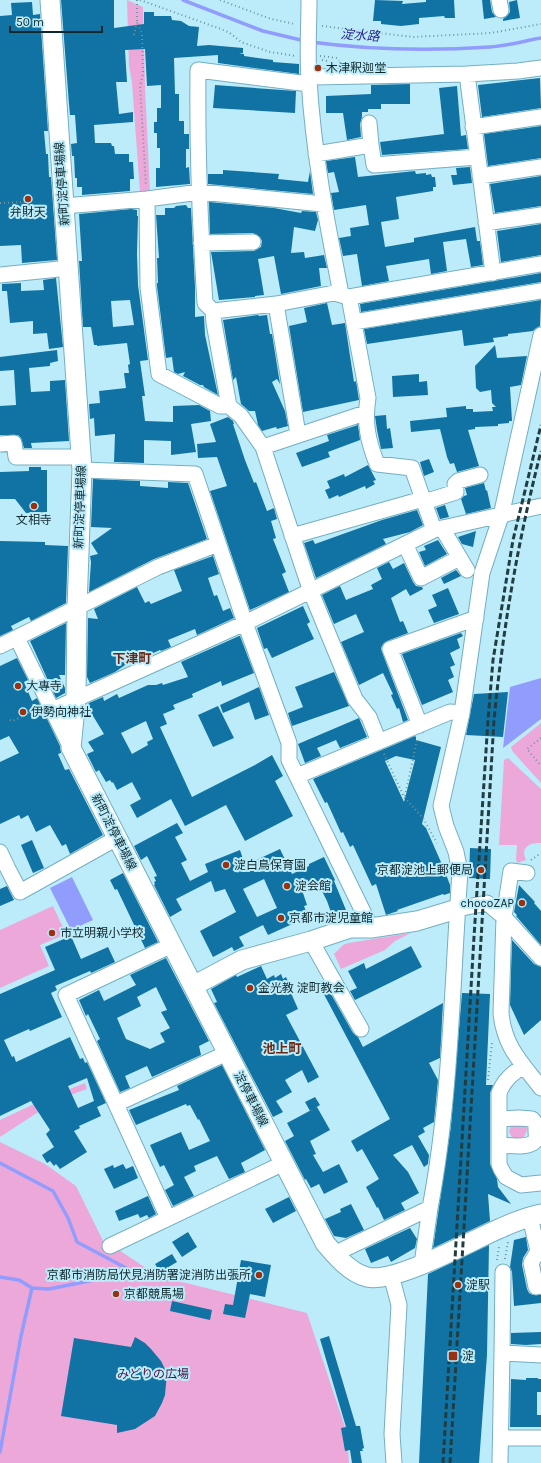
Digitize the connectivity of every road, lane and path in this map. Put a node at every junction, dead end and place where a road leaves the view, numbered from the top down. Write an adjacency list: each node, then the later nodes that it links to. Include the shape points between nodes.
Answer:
1 (50, 0): 26 (main road, 新町淀停車場線)
2 (139, 0): 5 (path); 10 (path, via 221,29 241,42 270,52)
3 (220, 0): 6 (path)
4 (309, 0): 10 (street)
5 (137, 21): 9 (path); 23 (path, via 142,34 143,74 140,86)
6 (290, 23)
7 (541, 24): 8 (path, via 491,33 412,37)
8 (326, 27)
9 (134, 34)
10 (308, 56): 10 (path, via 337,58 342,64); 13 (street)
11 (541, 68): 12 (street)
12 (467, 74): 13 (street); 16 (street)
13 (309, 80): 18 (street); 22 (street, via 301,83 198,70 197,136)
14 (541, 117): 16 (street)
15 (369, 123): 17 (street)
16 (473, 127): 19 (street)
17 (371, 145): 18 (street); 19 (street, via 374,165)
18 (316, 154): 25 (street)
19 (477, 157): 21 (street)
20 (541, 167): 21 (street)
21 (480, 176): 28 (street)
22 (200, 192): 23 (street); 25 (street); 30 (street)
23 (147, 200): 26 (street); 41 (street, via 148,287 159,374 220,406)
24 (0, 203): 26 (path, via 24,202 25,208)
25 (323, 204): 36 (street)
26 (64, 206): 32 (main road, 新町淀停車場線)
27 (541, 215): 28 (street)
28 (486, 223): 33 (street)
29 (253, 242): 30 (street)
30 (201, 243): 38 (street, via 204,303)
31 (541, 264): 33 (street)
32 (69, 268): 34 (street); 46 (main road, 新町淀停車場線)
33 (493, 273): 36 (street)
34 (0, 275)
35 (541, 291): 39 (street)
36 (345, 296): 37 (street, via 334,293); 39 (street)
37 (276, 304): 38 (street); 43 (street)
38 (213, 311): 41 (street)
39 (354, 322): 42 (street, via 368,398)
40 (541, 336): 50 (street)
41 (229, 406): 45 (street, via 241,416)
42 (365, 413): 43 (street); 48 (street, via 369,442 377,464 412,468)
43 (298, 434): 45 (street)
44 (0, 444): 46 (street, via 14,443 16,457)
45 (263, 447): 52 (street)
46 (81, 464): 53 (street, via 195,474); 56 (main road, 新町淀停車場線)
47 (480, 475): 48 (street, via 458,481 455,484 456,492)
48 (424, 500): 51 (street); 52 (street)
49 (541, 506): 50 (street)
50 (501, 516): 51 (street); 57 (street, via 482,573)
51 (438, 529): 54 (street); 54 (street, via 463,564 421,578)
52 (292, 536): 55 (street)
53 (218, 544): 56 (street, via 158,567); 58 (street)
54 (404, 544): 55 (street)
55 (311, 592): 58 (street); 67 (street, via 355,699 369,718)
56 (77, 607): 59 (street); 61 (main road, 新町淀停車場線)
57 (476, 618): 63 (street); 65 (street, via 390,649)
58 (245, 623): 61 (street); 70 (street, via 289,743 289,760)
59 (17, 638): 60 (street); 62 (street)
60 (0, 646)
61 (76, 698): 62 (street); 68 (main road, 新町淀停車場線)
62 (50, 706): 64 (path, via 14,721); 68 (street)
63 (462, 713): 65 (street, via 450,712); 77 (street, via 440,806 460,872)
64 (10, 720)
65 (420, 725): 67 (street); 71 (path)
66 (541, 738): 69 (path, via 527,749)
67 (379, 742): 70 (street); 71 (path)
68 (71, 748): 72 (main road, 新町淀停車場線)
69 (541, 766)
70 (297, 776): 79 (street)
71 (404, 797): 73 (path, via 423,818)
72 (117, 838): 75 (street, via 20,892); 81 (main road, 新町淀停車場線)
73 (440, 848)
74 (0, 852): 75 (street)
75 (4, 871)
76 (527, 873): 78 (street, via 511,871)
77 (457, 909): 78 (street, via 487,903); 79 (main road, via 417,921); 95 (street, via 447,1082 436,1179)
78 (504, 917): 82 (street); 87 (street, via 502,1025 509,1045)
79 (371, 928): 80 (main road, via 350,928)
80 (311, 941): 83 (main road, via 242,960); 84 (street)
81 (172, 945): 83 (main road, 新町淀停車場線); 90 (street, via 66,995)
82 (541, 958)
83 (193, 986): 86 (main road, 淀停車場線)
84 (361, 1029)
85 (492, 1043): 88 (path)
86 (227, 1053): 90 (street); 93 (main road, 淀停車場線)
87 (523, 1066): 89 (street); 91 (street, via 507,1078 502,1086)
88 (488, 1080)
89 (541, 1088)
90 (116, 1104): 97 (street)
91 (499, 1118): 92 (street); 92 (street, via 532,1119 536,1126 536,1137 535,1141 525,1145)
92 (499, 1145): 94 (street, via 499,1164 506,1176 521,1185)
93 (284, 1163): 97 (street); 100 (main road, 淀停車場線, via 325,1243)
94 (541, 1183)
95 (430, 1208): 100 (street); 101 (street)
96 (536, 1215): 101 (main road, 淀停車場線); 104 (street, via 538,1251 531,1263 536,1287)
97 (168, 1218): 99 (street)
98 (508, 1240): 102 (path)
99 (110, 1246)
100 (334, 1254): 103 (main road, 淀停車場線, via 360,1275 368,1278)
101 (422, 1264): 103 (main road, 淀停車場線)
102 (503, 1268): 105 (street)
103 (391, 1275): 109 (street, via 399,1305 392,1434)
104 (541, 1286)
105 (502, 1354): 106 (street); 107 (street)
106 (541, 1355)
107 (501, 1438): 108 (street); 110 (street)
108 (541, 1438)
109 (394, 1463)
110 (500, 1463)

